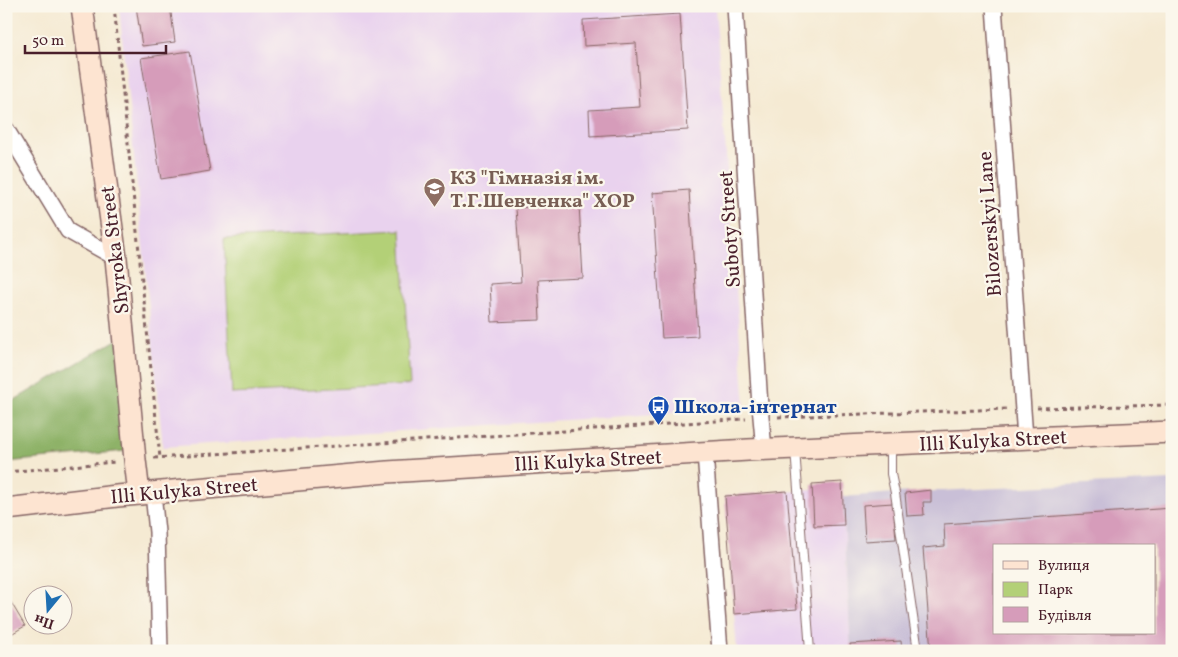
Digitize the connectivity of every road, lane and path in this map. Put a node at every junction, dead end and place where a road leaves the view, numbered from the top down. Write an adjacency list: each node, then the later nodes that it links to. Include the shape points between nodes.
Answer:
1 (82, 6): 6 (street, Shyroka Street)
2 (114, 6): 16 (path)
3 (735, 6): 9 (street, Suboty Street)
4 (994, 6): 8 (street, Bilozerskyi Lane)
5 (6, 129): 6 (street, via 68,231)
6 (116, 258): 17 (street, Shyroka Street)
7 (1172, 405): 8 (path)
8 (1023, 408): 9 (path); 11 (street, Bilozerskyi Lane)
9 (761, 418): 14 (street, Suboty Street); 16 (path)
10 (1172, 432): 11 (street, Illi Kulyka Street)
11 (1025, 438): 12 (street, Illi Kulyka Street)
12 (891, 445): 13 (street, Illi Kulyka Street); 24 (lane, via 892,474)
13 (795, 449): 14 (street, Illi Kulyka Street); 23 (lane)
14 (764, 450): 15 (street, Illi Kulyka Street)
15 (705, 453): 19 (street, Illi Kulyka Street, via 387,472); 22 (street)
16 (160, 458): 17 (path)
17 (135, 460): 18 (path); 19 (street, Shyroka Street)
18 (6, 472)
19 (146, 494): 20 (street, Illi Kulyka Street); 21 (street, Shyroka Street, via 157,532)
20 (6, 508)
21 (160, 651)
22 (720, 651)
23 (810, 651)
24 (918, 651)

